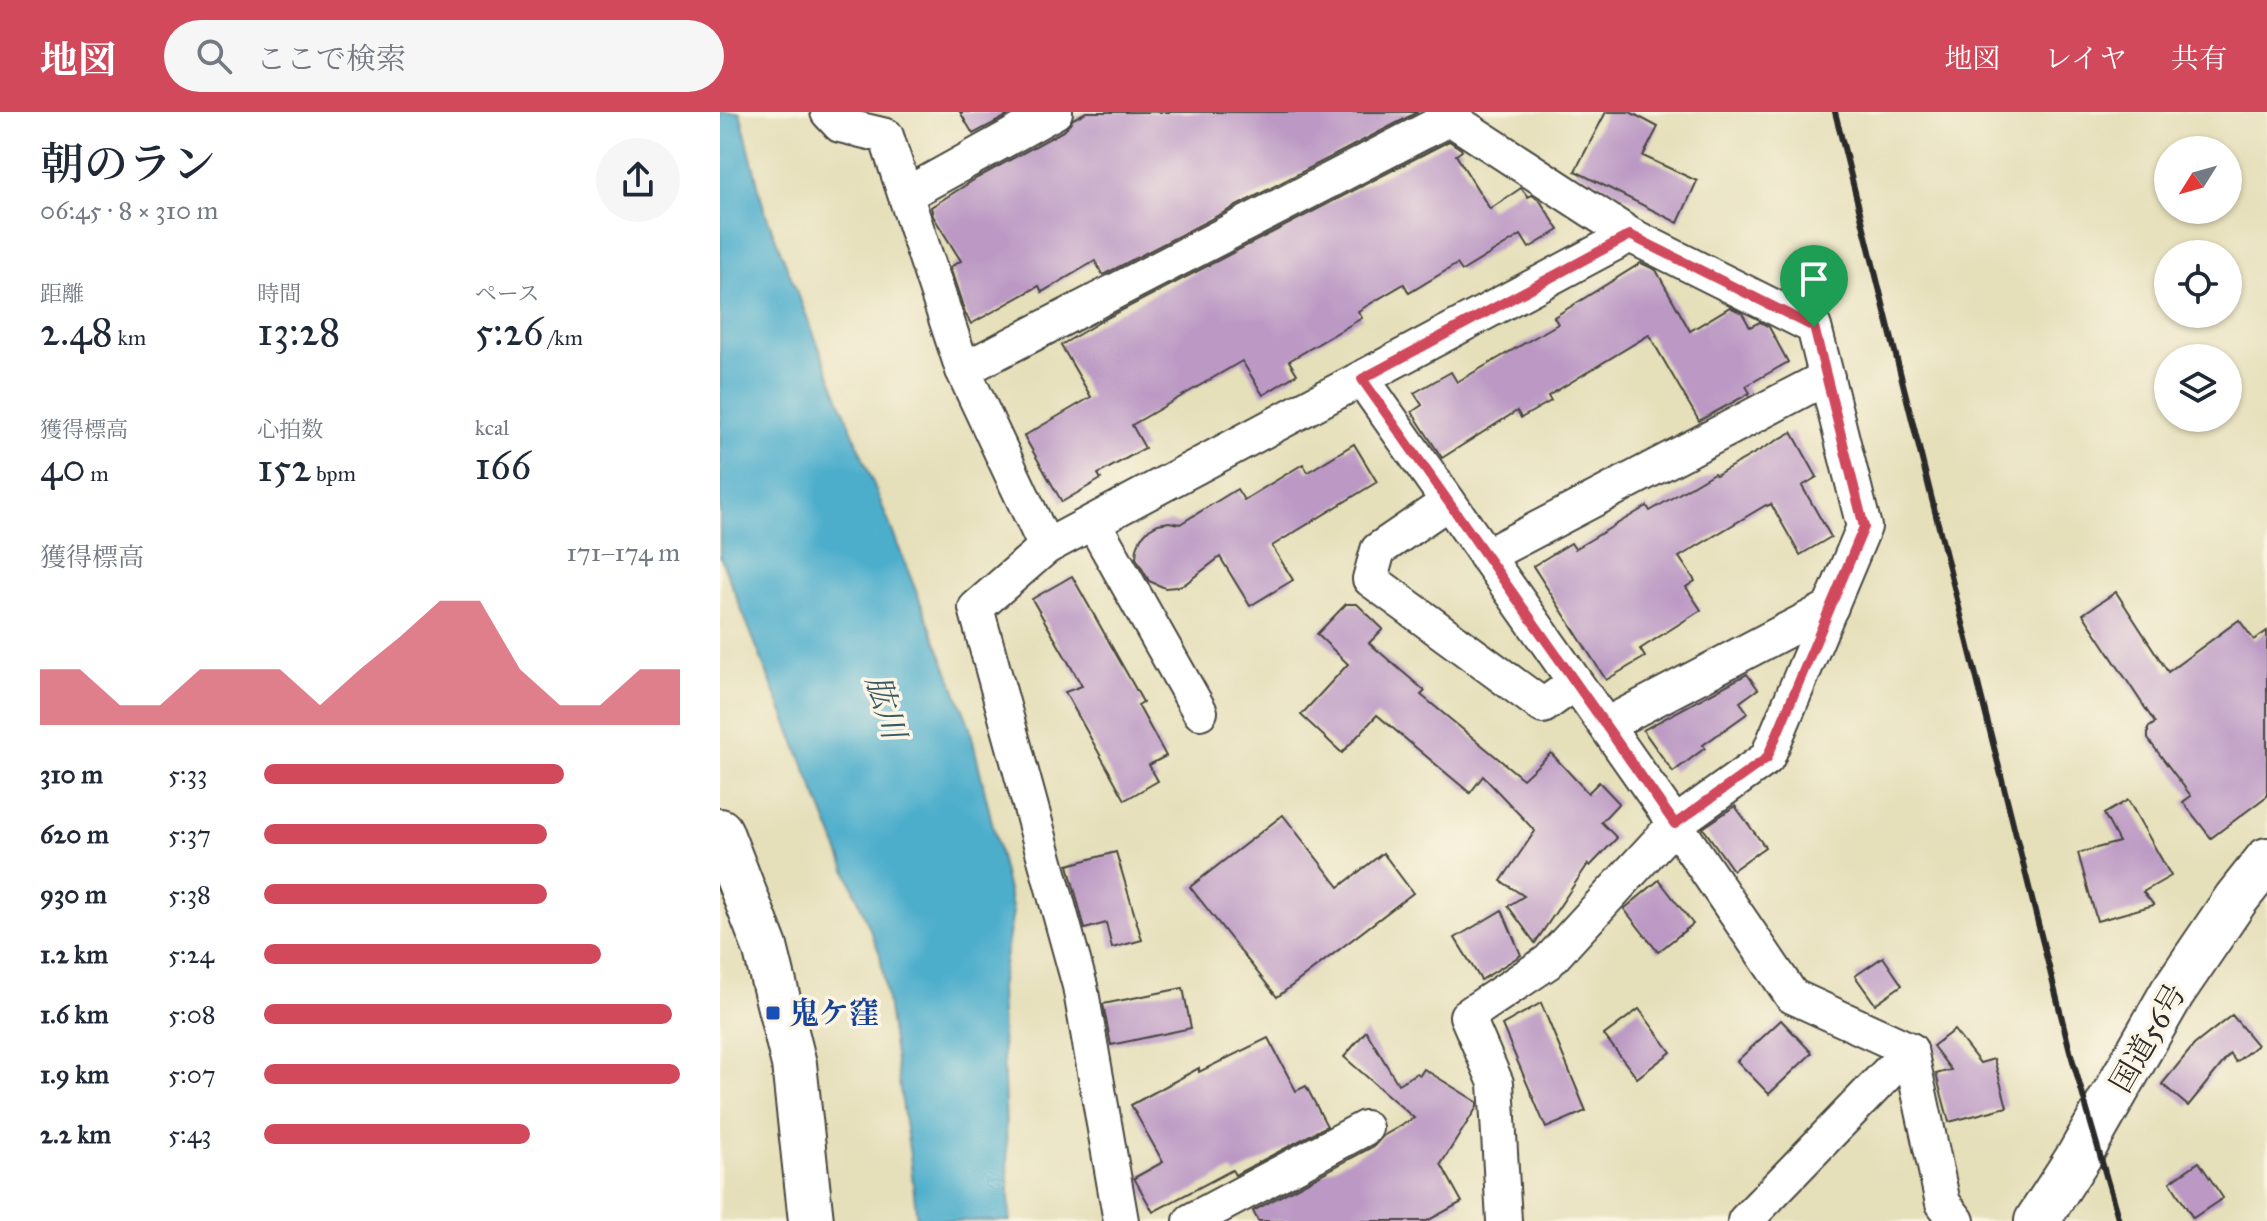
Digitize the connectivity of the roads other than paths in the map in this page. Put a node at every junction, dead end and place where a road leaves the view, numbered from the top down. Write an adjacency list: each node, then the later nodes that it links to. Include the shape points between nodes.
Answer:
1 (828, 112): 4 (street, via 840,125 886,136)
2 (1055, 112): 4 (street)
3 (1451, 115): 5 (street); 6 (street)
4 (907, 194): 6 (street)
5 (1630, 235): 7 (street, via 1814,327); 8 (street)
6 (963, 370): 11 (street)
7 (1827, 377): 12 (street); 13 (street, via 1864,527)
8 (1362, 379): 9 (street); 10 (street)
9 (1448, 502): 12 (street); 14 (street, via 1378,550 1370,579 1543,706)
10 (1093, 522): 11 (street); 15 (street)
11 (1046, 547): 24 (street, via 976,608 1080,986)
12 (1486, 556): 14 (street)
13 (1831, 607): 16 (street); 17 (street, via 1767,758)
14 (1575, 683): 16 (street)
15 (1200, 712)
16 (1606, 725): 17 (street)
17 (1675, 824): 20 (street, via 1792,996); 26 (street, via 1548,962 1467,1016 1496,1083)
18 (720, 831): 23 (main road, via 765,947 794,1064)
19 (2267, 860): 29 (main road, 国道56号, via 2172,993)
20 (1910, 1050): 27 (street); 28 (street, via 1943,1203)
21 (1365, 1128): 22 (street)
22 (1230, 1212): 25 (street)
23 (811, 1221)
24 (1121, 1221)
25 (1191, 1221)
26 (1504, 1221)
27 (1745, 1221)
28 (1957, 1221)
29 (2037, 1221)

